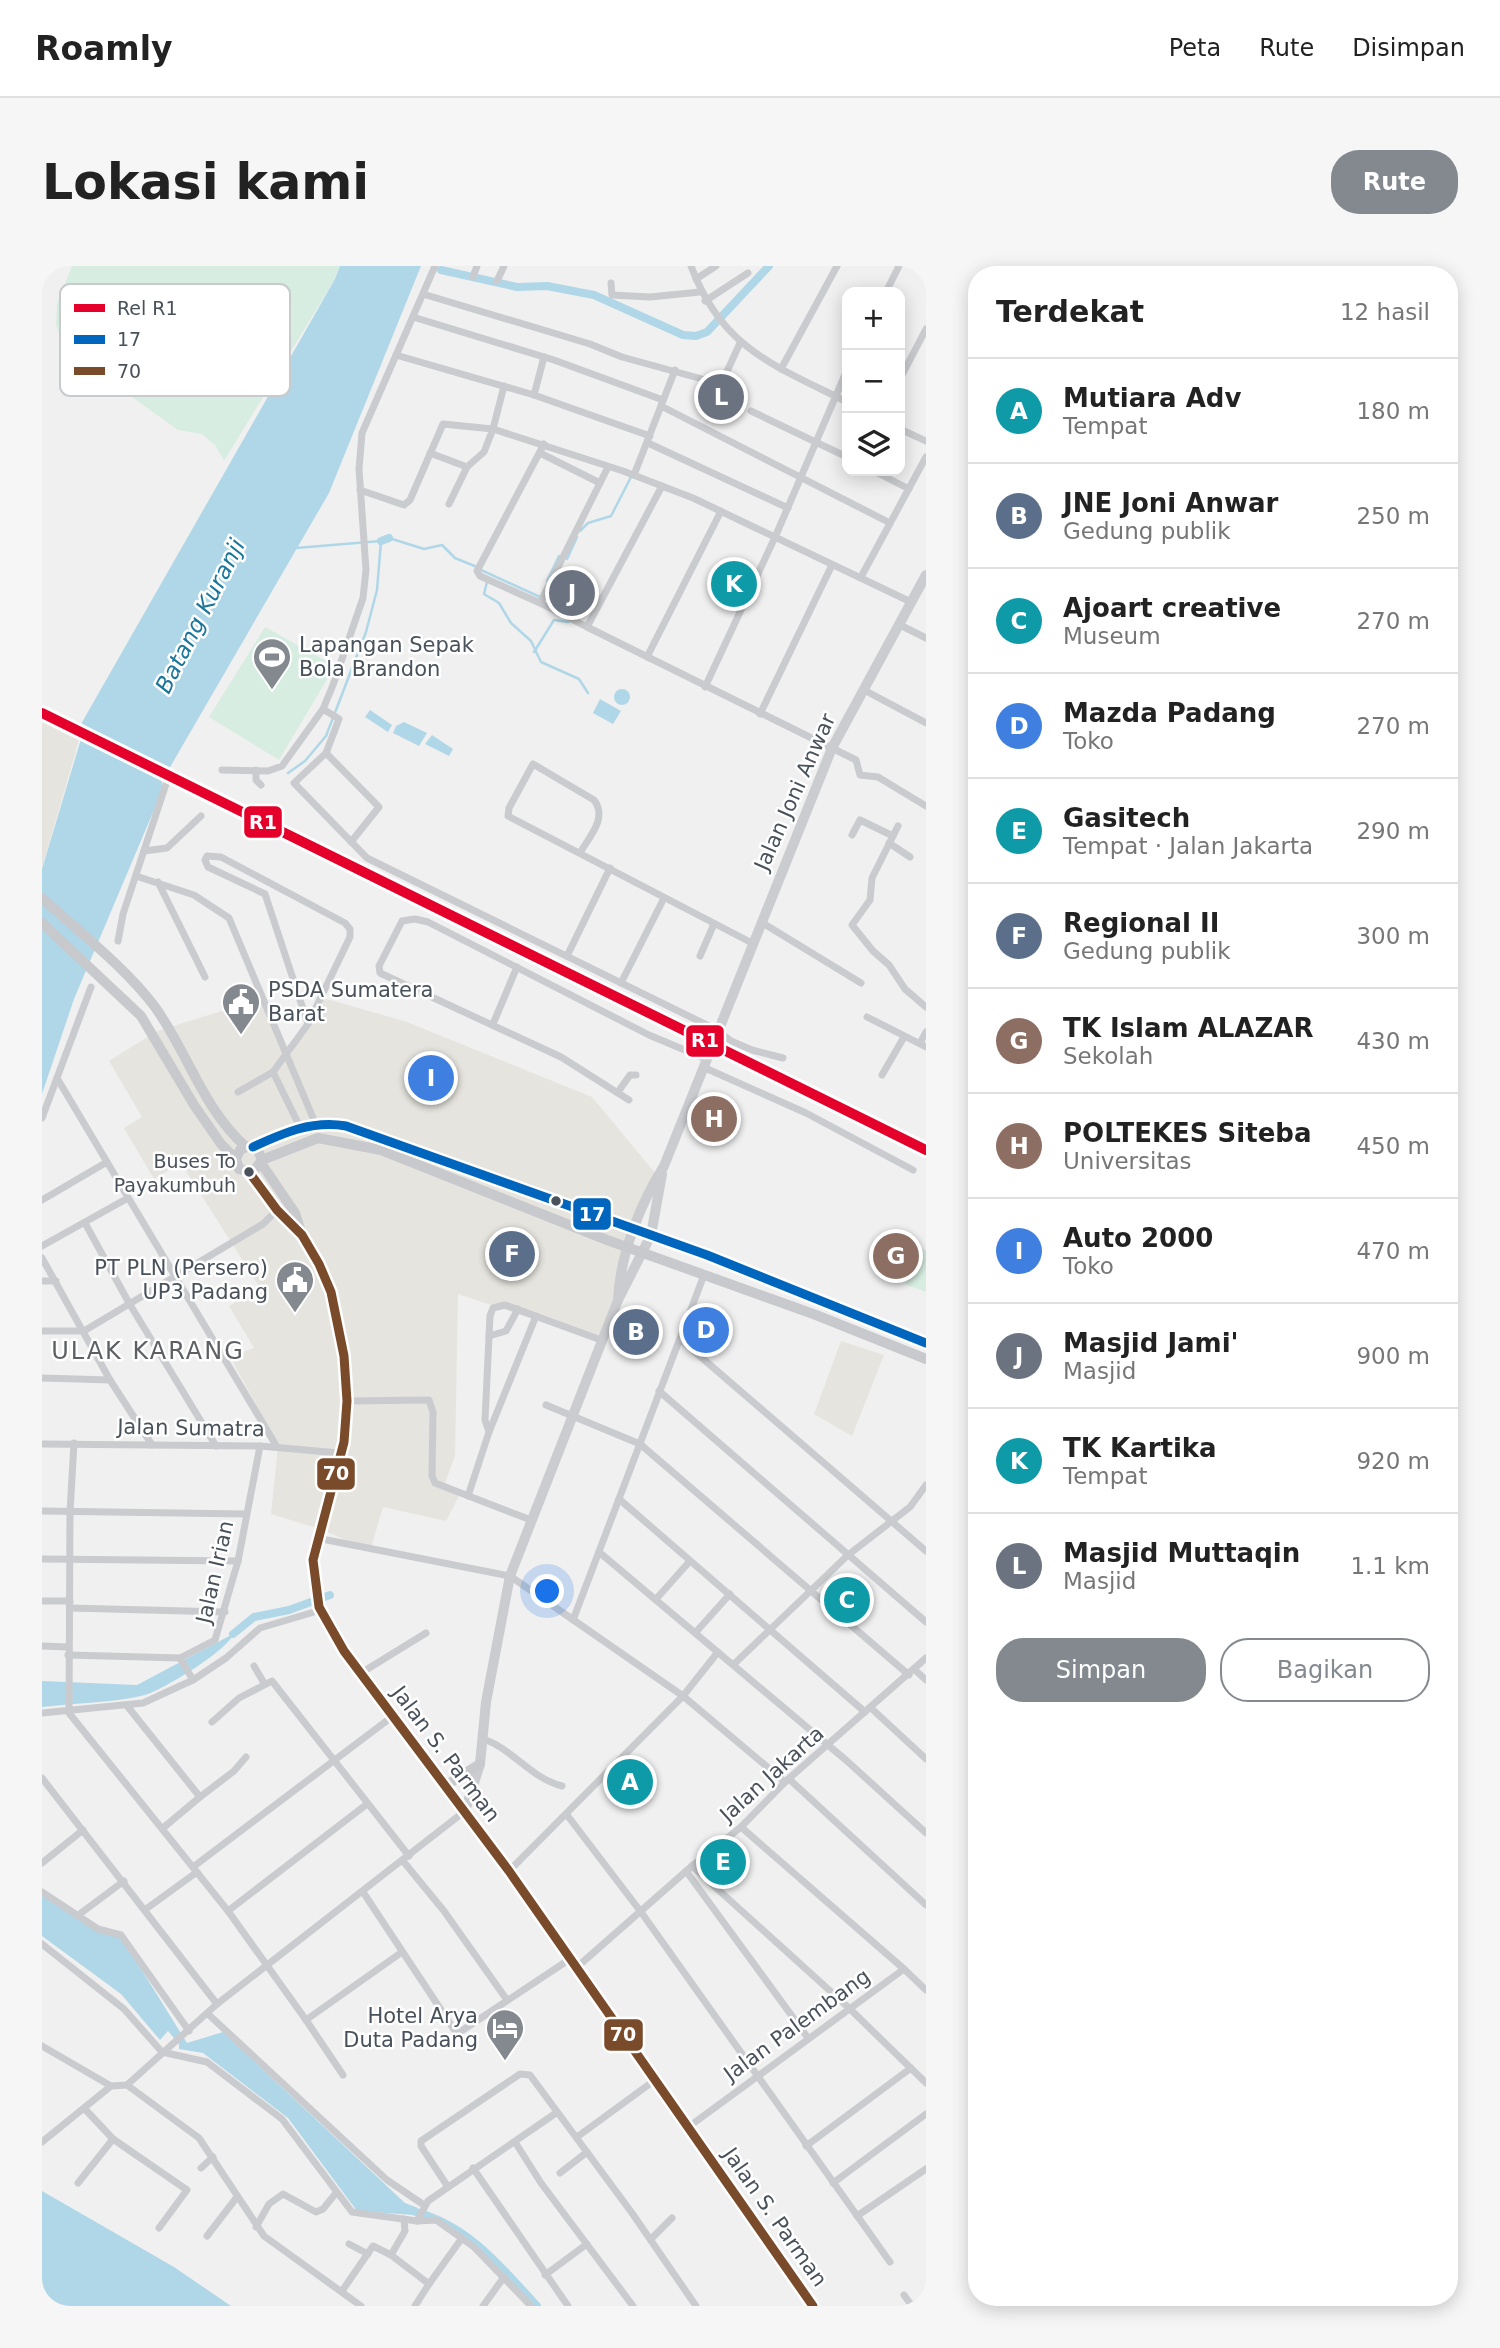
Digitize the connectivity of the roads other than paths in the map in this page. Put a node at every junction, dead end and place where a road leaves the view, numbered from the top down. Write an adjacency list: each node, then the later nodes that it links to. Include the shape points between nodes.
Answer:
1 (435, 266): 15 (street)
2 (477, 266): 9 (street)
3 (503, 266): 11 (street)
4 (691, 266): 10 (street)
5 (716, 266): 10 (street)
6 (837, 266): 22 (street)
7 (899, 266): 13 (street)
8 (748, 273): 16 (street)
9 (474, 277)
10 (696, 279): 14 (street)
11 (497, 281)
12 (611, 283): 14 (street, via 612,295)
13 (888, 287)
14 (701, 292): 16 (street)
15 (423, 294): 17 (street); 24 (street)
16 (705, 301): 19 (street)
17 (413, 317): 20 (street); 21 (street)
18 (926, 329): 23 (street)
19 (740, 343): 22 (street); 24 (street, via 721,381)
20 (396, 355): 26 (street); 50 (street, via 362,433)
21 (544, 357): 27 (street); 30 (street)
22 (780, 369): 28 (street)
23 (905, 369)
24 (675, 370): 30 (street)
25 (842, 380): 28 (street)
26 (504, 386): 27 (street); 32 (street)
27 (534, 395): 34 (street)
28 (834, 396): 29 (street); 35 (street)
29 (842, 400)
30 (662, 403): 34 (street); 45 (street)
31 (751, 411): 35 (street)
32 (492, 429): 37 (street); 38 (street, via 444,423); 42 (street, via 483,454)
33 (905, 431): 36 (street)
34 (649, 440): 44 (street); 52 (street)
35 (815, 440): 40 (street); 45 (street)
36 (926, 441)
37 (544, 444): 39 (street); 43 (street)
38 (430, 453): 42 (street); 50 (street, via 404,505)
39 (540, 453): 47 (street); 60 (street, via 477,571)
40 (842, 454)
41 (926, 457): 49 (street)
42 (467, 467): 51 (street)
43 (608, 467): 44 (street); 47 (street)
44 (634, 475): 48 (street)
45 (800, 476): 52 (street); 54 (street)
46 (884, 476): 49 (street)
47 (600, 483): 60 (street)
48 (662, 486): 53 (street); 62 (street)
49 (909, 489): 54 (street)
50 (360, 490): 67 (street, via 363,598)
51 (449, 504)
52 (788, 508): 55 (street)
53 (721, 511): 55 (street); 64 (street)
54 (890, 523): 58 (street)
55 (776, 535): 56 (street); 65 (street)
56 (832, 565): 58 (street); 68 (street)
57 (926, 575): 59 (main road, Jalan Joni Anwar)
58 (861, 577): 59 (street)
59 (911, 602): 61 (main road, Jalan Joni Anwar)
60 (540, 603): 62 (street)
61 (900, 625): 63 (street); 66 (main road, Jalan Joni Anwar)
62 (587, 627): 64 (street)
63 (926, 638)
64 (647, 657): 65 (street)
65 (705, 687): 68 (street)
66 (864, 690): 69 (street); 70 (main road, Jalan Joni Anwar)
67 (323, 709): 71 (street, via 337,718); 73 (street, via 282,766)
68 (760, 714): 70 (street)
69 (926, 723)
70 (832, 748): 76 (street, via 858,761 860,775 878,777); 92 (main road, Jalan Joni Anwar)
71 (326, 753): 81 (street, via 379,807); 81 (street, via 294,783)
72 (222, 770): 73 (street)
73 (256, 770): 75 (street)
74 (167, 781): 82 (street)
75 (261, 785)
76 (926, 806)
77 (201, 816): 82 (street, via 167,848)
78 (898, 826): 80 (street)
79 (852, 835): 80 (street, via 860,820)
80 (891, 839): 84 (street); 104 (street, via 873,878 870,900 852,925 905,989)
81 (351, 842): 97 (street, via 367,858)
82 (144, 851): 86 (street)
83 (580, 853): 83 (street, via 508,816 533,764 598,806 599,821); 85 (street)
84 (910, 858)
85 (610, 869): 91 (street); 97 (street)
86 (136, 876): 87 (street); 95 (street)
87 (158, 882): 100 (street); 112 (street, via 194,895 229,918)
88 (270, 886): 89 (street); 89 (street, via 219,856 206,857 208,867); 106 (street, via 350,929)
89 (265, 894): 106 (street)
90 (42, 898): 125 (main road, via 155,1008 214,1110)
91 (664, 898): 94 (street); 101 (street)
92 (761, 922): 96 (main road, Jalan Joni Anwar); 102 (street)
93 (42, 923): 126 (main road, via 141,1016 194,1105)
94 (713, 924): 96 (street); 98 (street)
95 (118, 941)
96 (752, 943): 108 (main road, Jalan Joni Anwar)
97 (567, 956): 101 (street)
98 (700, 956)
99 (517, 967): 107 (street); 107 (street, via 415,919 402,921 379,966 382,974); 114 (street)
100 (205, 977)
101 (621, 983): 108 (street)
102 (862, 983)
103 (91, 987): 118 (street)
104 (926, 1007)
105 (867, 1017): 110 (street)
106 (308, 1024): 112 (street)
107 (493, 1024): 120 (street, via 561,1057)
108 (717, 1031): 113 (street, via 751,1050); 114 (main road, Jalan Joni Anwar)
109 (926, 1032): 111 (street)
110 (904, 1037): 111 (street); 117 (street)
111 (923, 1045)
112 (286, 1056): 115 (street); 123 (street)
113 (783, 1058)
114 (705, 1063): 129 (main road, Jalan Joni Anwar); 130 (street)
115 (274, 1072): 119 (street); 124 (street)
116 (636, 1075): 120 (street, via 630,1075)
117 (882, 1075)
118 (57, 1078): 122 (street); 128 (street)
119 (237, 1092)
120 (618, 1092): 121 (street)
121 (629, 1100)
122 (42, 1118)
123 (316, 1125): 124 (main road); 136 (main road, via 346,1126)
124 (300, 1127): 125 (main road)
125 (249, 1147): 126 (main road, via 238,1152); 127 (main road, via 260,1152)
126 (236, 1159): 131 (main road, via 239,1168)
127 (262, 1161): 131 (main road); 137 (main road, via 295,1213); 140 (main road, via 318,1138 381,1150)
128 (107, 1162): 132 (street); 133 (street)
129 (664, 1166): 136 (main road, via 648,1192); 138 (main road)
130 (913, 1170)
131 (249, 1172): 134 (main road, Jalan S. Parman)
132 (128, 1198): 135 (street); 143 (street)
133 (42, 1200)
134 (277, 1210): 137 (main road, Jalan S. Parman); 143 (street, via 262,1224)
135 (85, 1223): 139 (street); 148 (street)
136 (635, 1230): 138 (main road); 140 (main road)
137 (302, 1234): 161 (main road, Jalan S. Parman, via 331,1292)
138 (652, 1235): 141 (main road); 156 (main road)
139 (42, 1246)
140 (628, 1248): 141 (main road); 147 (main road)
141 (644, 1252): 144 (main road); 147 (main road)
142 (42, 1258): 146 (street)
143 (176, 1275): 148 (street); 171 (street)
144 (704, 1275): 154 (street); 157 (main road)
145 (42, 1281): 146 (street)
146 (56, 1281): 152 (street)
147 (618, 1300): 155 (main road)
148 (129, 1303): 152 (street); 169 (street)
149 (518, 1309): 150 (street); 153 (street, via 506,1331); 153 (street, via 501,1304 494,1308)
150 (536, 1316): 155 (street); 164 (street)
151 (42, 1331): 152 (street)
152 (84, 1331): 159 (street)
153 (489, 1336): 164 (street, via 485,1420)
154 (680, 1339): 160 (street); 180 (street)
155 (601, 1340): 163 (main road)
156 (926, 1343)
157 (926, 1359)
158 (42, 1378): 159 (street)
159 (110, 1380): 168 (street)
160 (659, 1391): 167 (street); 184 (street)
161 (347, 1401): 172 (main road, Jalan S. Parman); 174 (street, via 430,1401 433,1479)
162 (546, 1405): 163 (street)
163 (572, 1415): 167 (street); 179 (main road)
164 (489, 1432): 174 (street)
165 (74, 1443): 166 (street, Jalan Sumatra); 168 (street, Jalan Sumatra); 177 (street)
166 (42, 1444)
167 (640, 1444): 175 (street); 190 (street)
168 (152, 1446): 169 (street, Jalan Sumatra)
169 (216, 1446): 170 (street, Jalan Sumatra)
170 (260, 1446): 171 (street, Jalan Sumatra); 178 (street, Jalan Irian)
171 (277, 1447): 172 (street, Jalan Sumatra)
172 (340, 1453): 181 (main road, Jalan S. Parman)
173 (926, 1485): 180 (street, via 916,1501)
174 (468, 1496): 179 (street)
175 (619, 1499): 183 (street); 188 (street)
176 (42, 1511): 177 (street)
177 (70, 1512): 178 (street); 186 (street)
178 (246, 1514): 187 (street, Jalan Irian)
179 (531, 1520): 189 (main road)
180 (891, 1521): 182 (street); 184 (street)
181 (317, 1538): 189 (street); 195 (main road, Jalan S. Parman, via 313,1560)
182 (926, 1551)
183 (599, 1552): 192 (street); 197 (street)
184 (848, 1555): 190 (street); 198 (street)
185 (42, 1559): 186 (street)
186 (72, 1560): 187 (street); 194 (street)
187 (237, 1561): 196 (street, Jalan Irian)
188 (690, 1561): 191 (street); 192 (street)
189 (510, 1576): 197 (street); 221 (main road)
190 (810, 1591): 199 (street); 209 (street)
191 (730, 1594): 199 (street); 200 (street)
192 (657, 1598): 200 (street)
193 (42, 1601): 194 (street)
194 (70, 1605): 196 (street); 203 (street)
195 (320, 1608): 210 (main road, Jalan S. Parman); 211 (street, via 254,1631 226,1658)
196 (225, 1612): 206 (street, Jalan Irian, via 215,1640)
197 (573, 1620): 214 (street)
198 (926, 1622)
199 (769, 1630): 207 (street); 216 (street)
200 (696, 1632): 204 (street)
201 (426, 1633): 210 (street)
202 (42, 1646): 203 (street, Jalan Irian)
203 (68, 1651): 206 (street, Jalan Irian); 217 (street)
204 (718, 1652): 207 (street); 214 (street)
205 (926, 1658): 209 (street, Jalan Jakarta)
206 (180, 1660): 211 (street)
207 (734, 1664): 222 (street)
208 (254, 1666): 213 (street)
209 (912, 1672): 212 (street); 216 (street, Jalan Jakarta)
210 (361, 1673): 219 (main road, Jalan S. Parman)
211 (192, 1678): 215 (street)
212 (926, 1680)
213 (264, 1683): 220 (street); 224 (street, via 273,1682)
214 (683, 1696): 228 (street); 234 (street)
215 (128, 1707): 217 (street); 231 (street)
216 (868, 1710): 222 (street, Jalan Jakarta); 225 (street)
217 (68, 1711): 218 (street); 236 (street)
218 (42, 1713)
219 (393, 1716): 224 (street); 229 (main road, Jalan S. Parman)
220 (212, 1722)
221 (483, 1739): 226 (main road); 230 (street, via 500,1744 518,1763)
222 (828, 1746): 228 (street, Jalan Jakarta); 238 (street)
223 (246, 1756): 231 (street, via 234,1772)
224 (333, 1759): 232 (street); 242 (street)
225 (926, 1759)
226 (480, 1764): 229 (main road); 233 (main road)
227 (42, 1778): 237 (street)
228 (787, 1781): 235 (street, Jalan Jakarta); 247 (street)
229 (445, 1786): 233 (main road, Jalan S. Parman)
230 (562, 1786)
231 (200, 1797): 236 (street)
232 (368, 1804): 239 (street); 249 (street)
233 (465, 1811): 239 (street); 243 (main road, Jalan S. Parman)
234 (567, 1815): 243 (street); 250 (street)
235 (741, 1827): 241 (street, Jalan Jakarta); 256 (street)
236 (163, 1828): 242 (street)
237 (83, 1830): 240 (street); 244 (street)
238 (926, 1833)
239 (406, 1859): 246 (street); 258 (street)
240 (42, 1863)
241 (689, 1869): 250 (street, Jalan Jakarta); 260 (street); 264 (street)
242 (195, 1870): 248 (street); 249 (street)
243 (509, 1871): 254 (main road, Jalan S. Parman)
244 (124, 1881): 248 (street); 251 (street)
245 (42, 1892): 251 (street)
246 (363, 1892): 253 (street); 255 (street)
247 (926, 1905)
248 (146, 1909): 259 (street)
249 (228, 1911): 255 (street)
250 (640, 1912): 254 (street, Jalan Jakarta); 269 (street)
251 (77, 1916): 263 (street, via 98,1929 121,1935)
252 (42, 1944): 266 (street, via 124,2009)
253 (402, 1952): 258 (street, Jalan Jakarta, via 457,2034); 262 (street)
254 (573, 1964): 258 (street, Jalan Jakarta); 271 (main road, Jalan S. Parman)
255 (269, 1966): 259 (street); 262 (street)
256 (904, 1969): 257 (street); 260 (street, Jalan Palembang)
257 (926, 1990)
258 (507, 2000)
259 (217, 2004): 261 (street)
260 (849, 2008): 264 (street, Jalan Palembang); 267 (street)
261 (208, 2014): 263 (street); 294 (street)
262 (306, 2020): 268 (street)
263 (188, 2033): 266 (street)
264 (808, 2038): 269 (street, Jalan Palembang)
265 (42, 2046): 273 (street)
266 (162, 2052): 272 (street); 292 (street, via 207,2062 282,2119)
267 (911, 2068): 270 (street); 282 (street)
268 (344, 2075)
269 (757, 2076): 277 (street, Jalan Palembang); 282 (street)
270 (924, 2078)
271 (654, 2080): 277 (main road, Jalan S. Parman); 278 (street)
272 (127, 2085): 273 (street); 284 (street, via 189,2129)
273 (111, 2086): 274 (street)
274 (84, 2108): 279 (street); 280 (street)
275 (556, 2113): 278 (street); 281 (street); 291 (street, via 532,2077 523,2073 422,2140 421,2146)
276 (926, 2114): 290 (street)
277 (687, 2128): 321 (main road, Jalan S. Parman)
278 (576, 2137): 283 (street)
279 (113, 2139): 289 (street); 300 (street, via 187,2190)
280 (42, 2142)
281 (515, 2142): 286 (street); 305 (street)
282 (806, 2147): 290 (street)
283 (587, 2152): 288 (street); 303 (street)
284 (213, 2157): 285 (street); 293 (street)
285 (201, 2168)
286 (473, 2168): 291 (street); 309 (street)
287 (926, 2169): 295 (street)
288 (560, 2173)
289 (78, 2183)
290 (833, 2183): 295 (street)
291 (448, 2186): 294 (street)
292 (336, 2193): 297 (street, via 357,2215); 299 (street, via 316,2212 283,2194 269,2204)
293 (237, 2197): 299 (street); 301 (street)
294 (423, 2208): 298 (street)
295 (857, 2216): 308 (street)
296 (671, 2218): 303 (street)
297 (404, 2219): 298 (street); 307 (street, via 405,2231)
298 (417, 2220): 302 (street, via 436,2220)
299 (256, 2227): 312 (street)
300 (159, 2228)
301 (207, 2236)
302 (462, 2238): 310 (street); 311 (street)
303 (651, 2239): 320 (street)
304 (349, 2244): 306 (street)
305 (587, 2244): 309 (street); 319 (street)
306 (368, 2254): 307 (street, via 373,2246); 312 (street)
307 (391, 2255): 311 (street)
308 (890, 2262)
309 (545, 2275): 315 (street)
310 (504, 2277): 314 (street); 318 (street)
311 (429, 2284): 317 (street)
312 (342, 2291): 316 (street)
313 (904, 2295): 322 (street)
314 (526, 2304)
315 (565, 2305)
316 (361, 2306)
317 (415, 2306)
318 (483, 2306)
319 (633, 2306)
320 (696, 2306)
321 (813, 2306)
322 (912, 2306)

